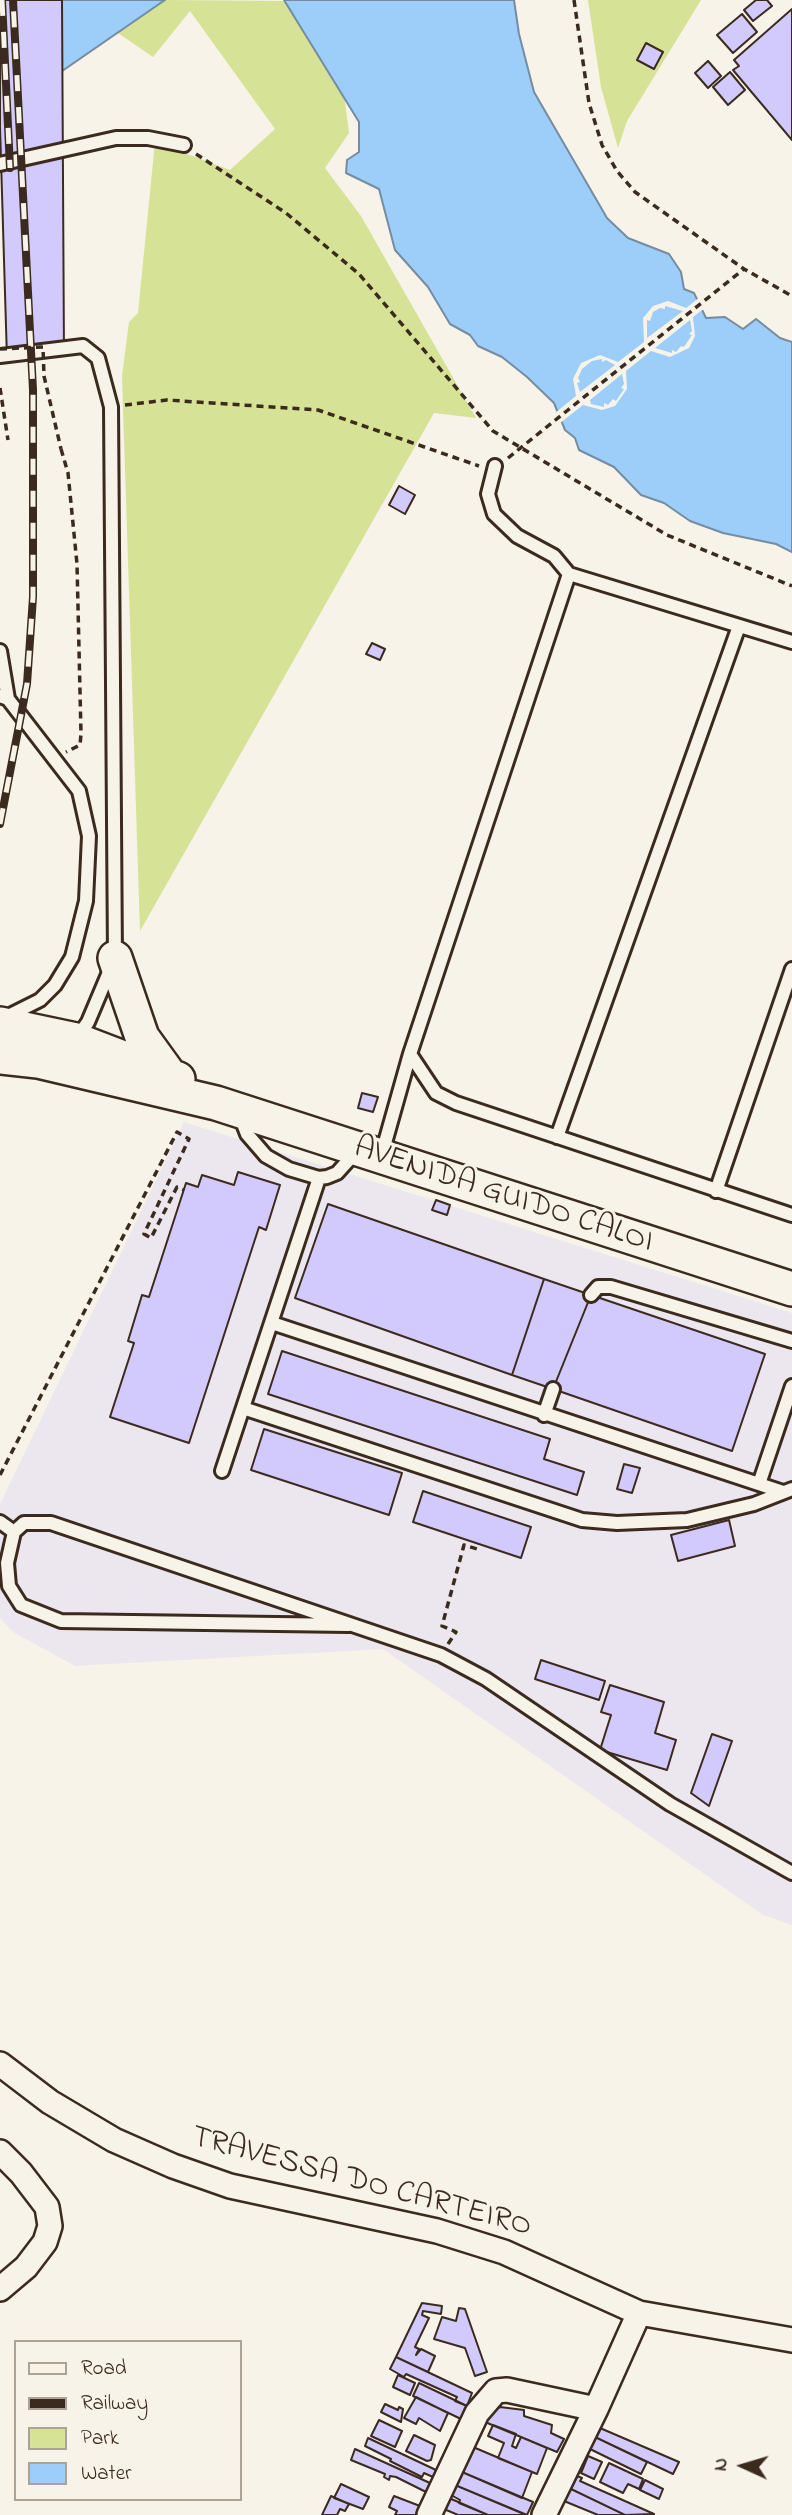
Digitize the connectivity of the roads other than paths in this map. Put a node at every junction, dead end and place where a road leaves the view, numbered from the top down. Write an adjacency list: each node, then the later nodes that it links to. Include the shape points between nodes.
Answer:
1 (184, 145): 2 (lane, via 116,138)
2 (0, 164)
3 (0, 356): 10 (lane, via 83,346 98,358 111,407)
4 (495, 466): 5 (lane, via 488,494 494,514 517,536 554,556)
5 (569, 574): 6 (lane); 14 (lane)
6 (739, 626): 7 (lane); 19 (lane)
7 (792, 642)
8 (0, 651): 9 (lane)
9 (4, 697): 12 (lane, via 79,791 89,836 86,901 72,957 40,1000)
10 (115, 958): 13 (lane); 17 (main road, via 142,1037)
11 (792, 969): 22 (lane)
12 (0, 1022): 13 (main road, AVENIDA GUIDO CALOI)
13 (76, 1040): 16 (main road); 17 (main road, AVENIDA GUIDO CALOI)
14 (410, 1054): 19 (lane, via 436,1093); 20 (lane)
15 (0, 1057): 16 (main road, AVENIDA GUIDO CALOI)
16 (38, 1061): 18 (main road, AVENIDA GUIDO CALOI)
17 (168, 1073): 18 (main road, AVENIDA GUIDO CALOI)
18 (226, 1106): 20 (main road, AVENIDA GUIDO CALOI); 21 (lane, via 266,1156)
19 (557, 1138): 22 (lane)
20 (369, 1154): 21 (lane); 24 (main road, AVENIDA GUIDO CALOI)
21 (319, 1178): 26 (lane)
22 (716, 1191): 23 (lane)
23 (792, 1215)
24 (792, 1289)
25 (591, 1295): 27 (lane, via 598,1287 611,1287)
26 (272, 1323): 30 (lane); 31 (lane)
27 (792, 1341)
28 (792, 1386): 33 (lane)
29 (553, 1389): 31 (lane)
30 (243, 1408): 32 (lane); 34 (lane, via 582,1520 687,1520)
31 (544, 1415): 33 (lane)
32 (222, 1471)
33 (759, 1484): 34 (lane)
34 (788, 1491)
35 (0, 1522): 36 (lane)
36 (14, 1532): 37 (lane, via 24,1522 51,1523); 37 (lane, via 7,1563 9,1586 21,1605 61,1621)
37 (349, 1625): 38 (lane, via 393,1636 486,1679 670,1804)
38 (792, 1873)
39 (0, 2064): 42 (street, TRAVESSA DO CARTEIRO, via 61,2109 114,2140 173,2166 230,2186 437,2231 504,2252)
40 (0, 2152): 41 (street, via 47,2207 50,2226 45,2242 26,2267)
41 (0, 2289)
42 (639, 2313): 43 (street, TRAVESSA DO CARTEIRO); 44 (street)
43 (792, 2340)
44 (596, 2409): 45 (street, via 529,2393 496,2391 477,2413); 46 (street)
45 (429, 2515)
46 (544, 2515)

